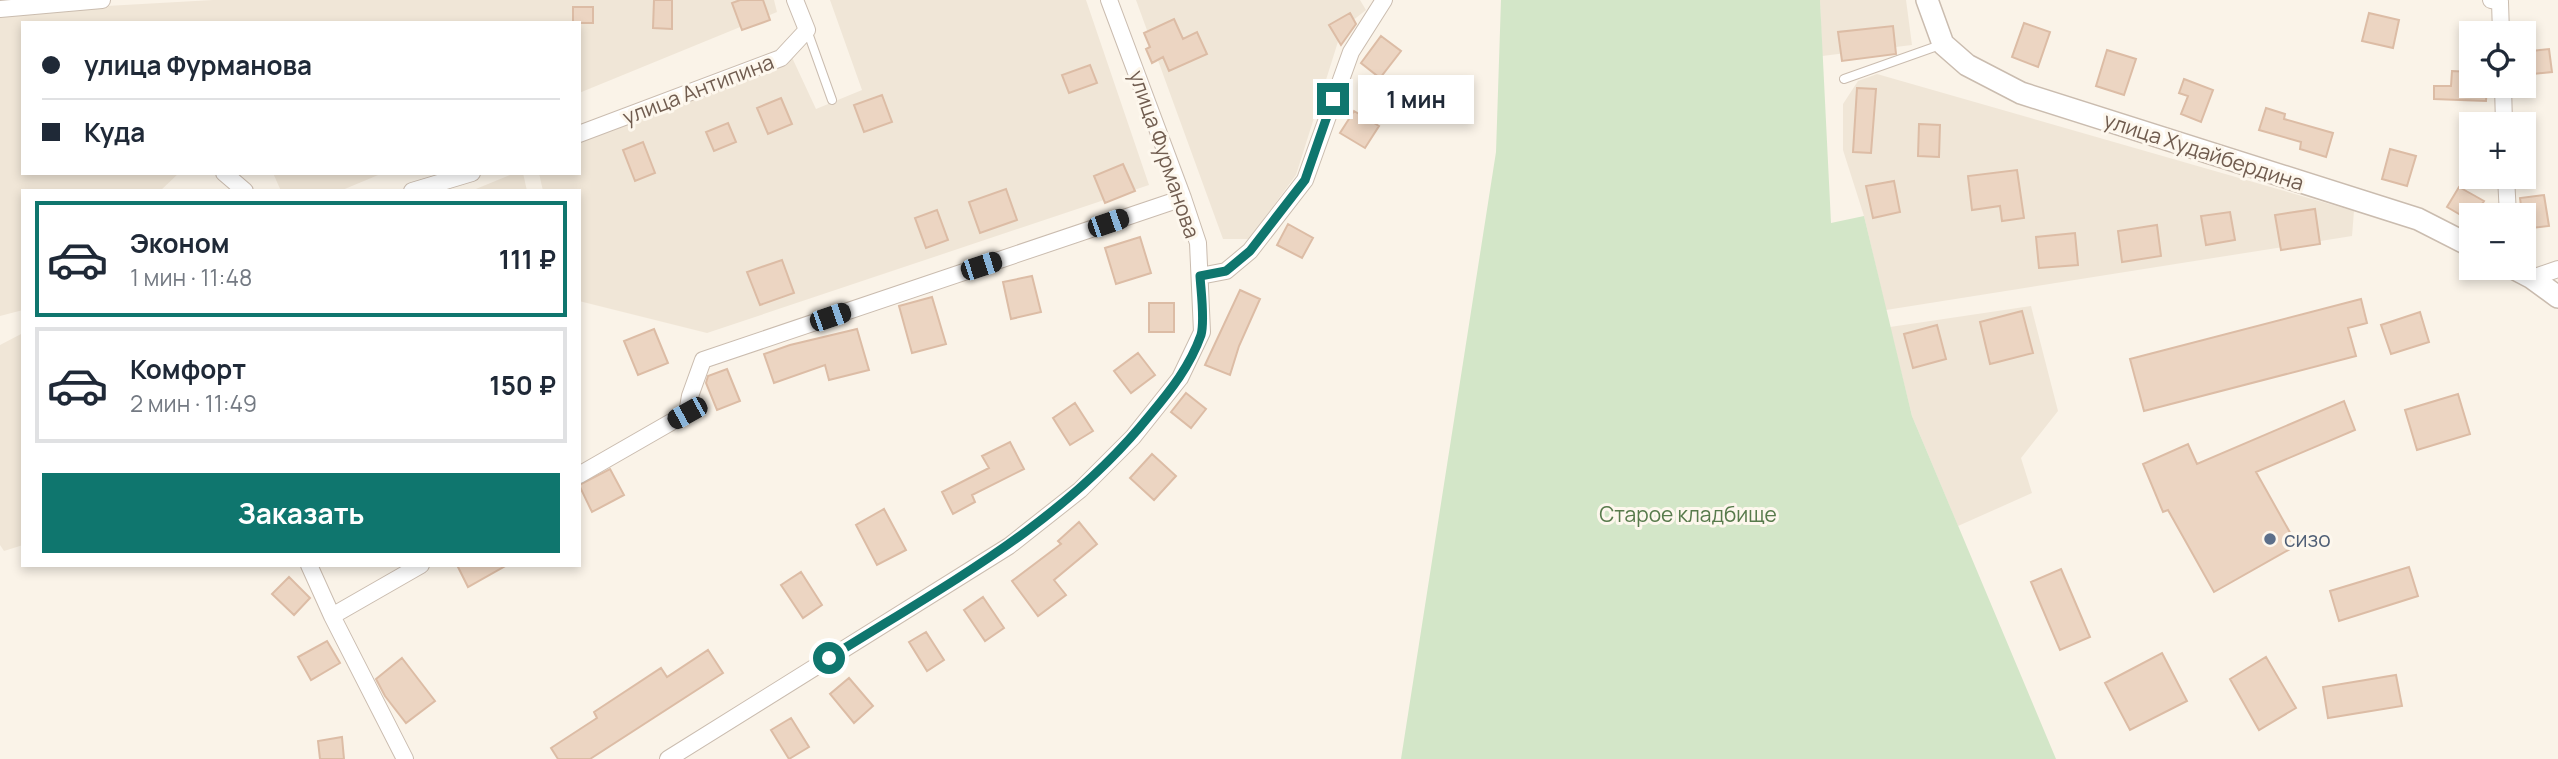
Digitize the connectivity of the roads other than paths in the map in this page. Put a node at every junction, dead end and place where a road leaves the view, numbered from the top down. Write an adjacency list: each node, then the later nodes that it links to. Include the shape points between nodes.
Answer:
1 (102, 0): 7 (street)
2 (795, 0): 9 (street)
3 (1109, 0): 18 (street, улица Фурманова)
4 (1927, 0): 10 (street)
5 (2491, 0): 8 (street, via 2500,2)
6 (1382, 1): 22 (street, via 1351,52 1305,180 1250,251 1226,271)
7 (0, 9)
8 (2501, 21)
9 (807, 30): 12 (lane); 13 (street, улица Антипина, via 781,58)
10 (1943, 44): 11 (lane); 19 (street, улица Худайбердина, via 1967,65 2021,93 2418,219)
11 (1844, 79)
12 (832, 100)
13 (581, 133)
14 (226, 175): 16 (street)
15 (465, 175): 17 (street)
16 (242, 189)
17 (419, 189)
18 (1183, 198): 22 (street, улица Фурманова, via 1198,243); 25 (street, via 703,360 687,413)
19 (2459, 240)
20 (2558, 269): 21 (street)
21 (2536, 271)
22 (1200, 276): 30 (street, улица Фурманова, via 1202,332 1180,378 1133,437 1080,490 1009,545)
23 (2532, 280): 24 (street)
24 (2558, 297)
25 (581, 474)
26 (310, 567): 28 (street)
27 (418, 567): 28 (street)
28 (332, 616): 29 (street)
29 (405, 759)
30 (667, 759)

